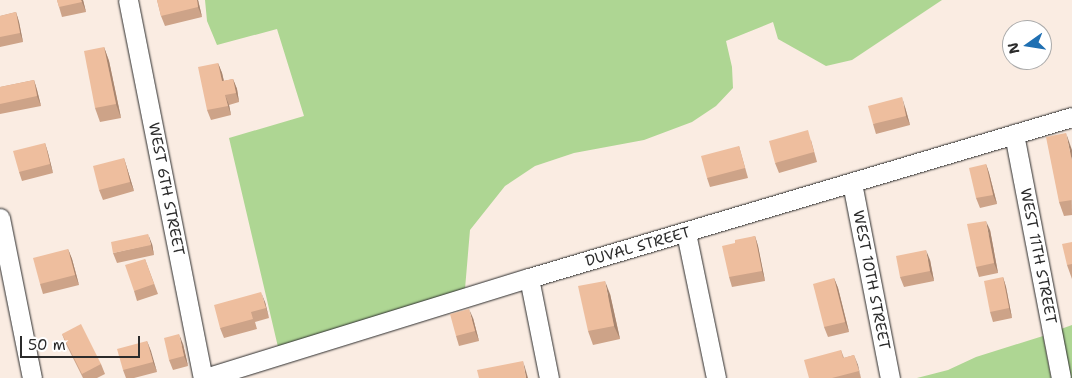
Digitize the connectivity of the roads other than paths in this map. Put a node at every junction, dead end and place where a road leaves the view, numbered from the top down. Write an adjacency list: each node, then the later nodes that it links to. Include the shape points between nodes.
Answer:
1 (128, 0): 9 (street, WEST 6TH STREET)
2 (1072, 117): 3 (street, DUVAL STREET)
3 (1014, 134): 4 (street, DUVAL STREET); 13 (street, WEST 11TH STREET)
4 (852, 183): 6 (street, DUVAL STREET); 12 (street, WEST 10TH STREET)
5 (0, 218): 8 (street)
6 (686, 233): 7 (street, DUVAL STREET); 11 (street)
7 (529, 278): 9 (street, DUVAL STREET); 10 (street)
8 (32, 378)
9 (204, 378)
10 (549, 378)
11 (716, 378)
12 (890, 378)
13 (1061, 378)

